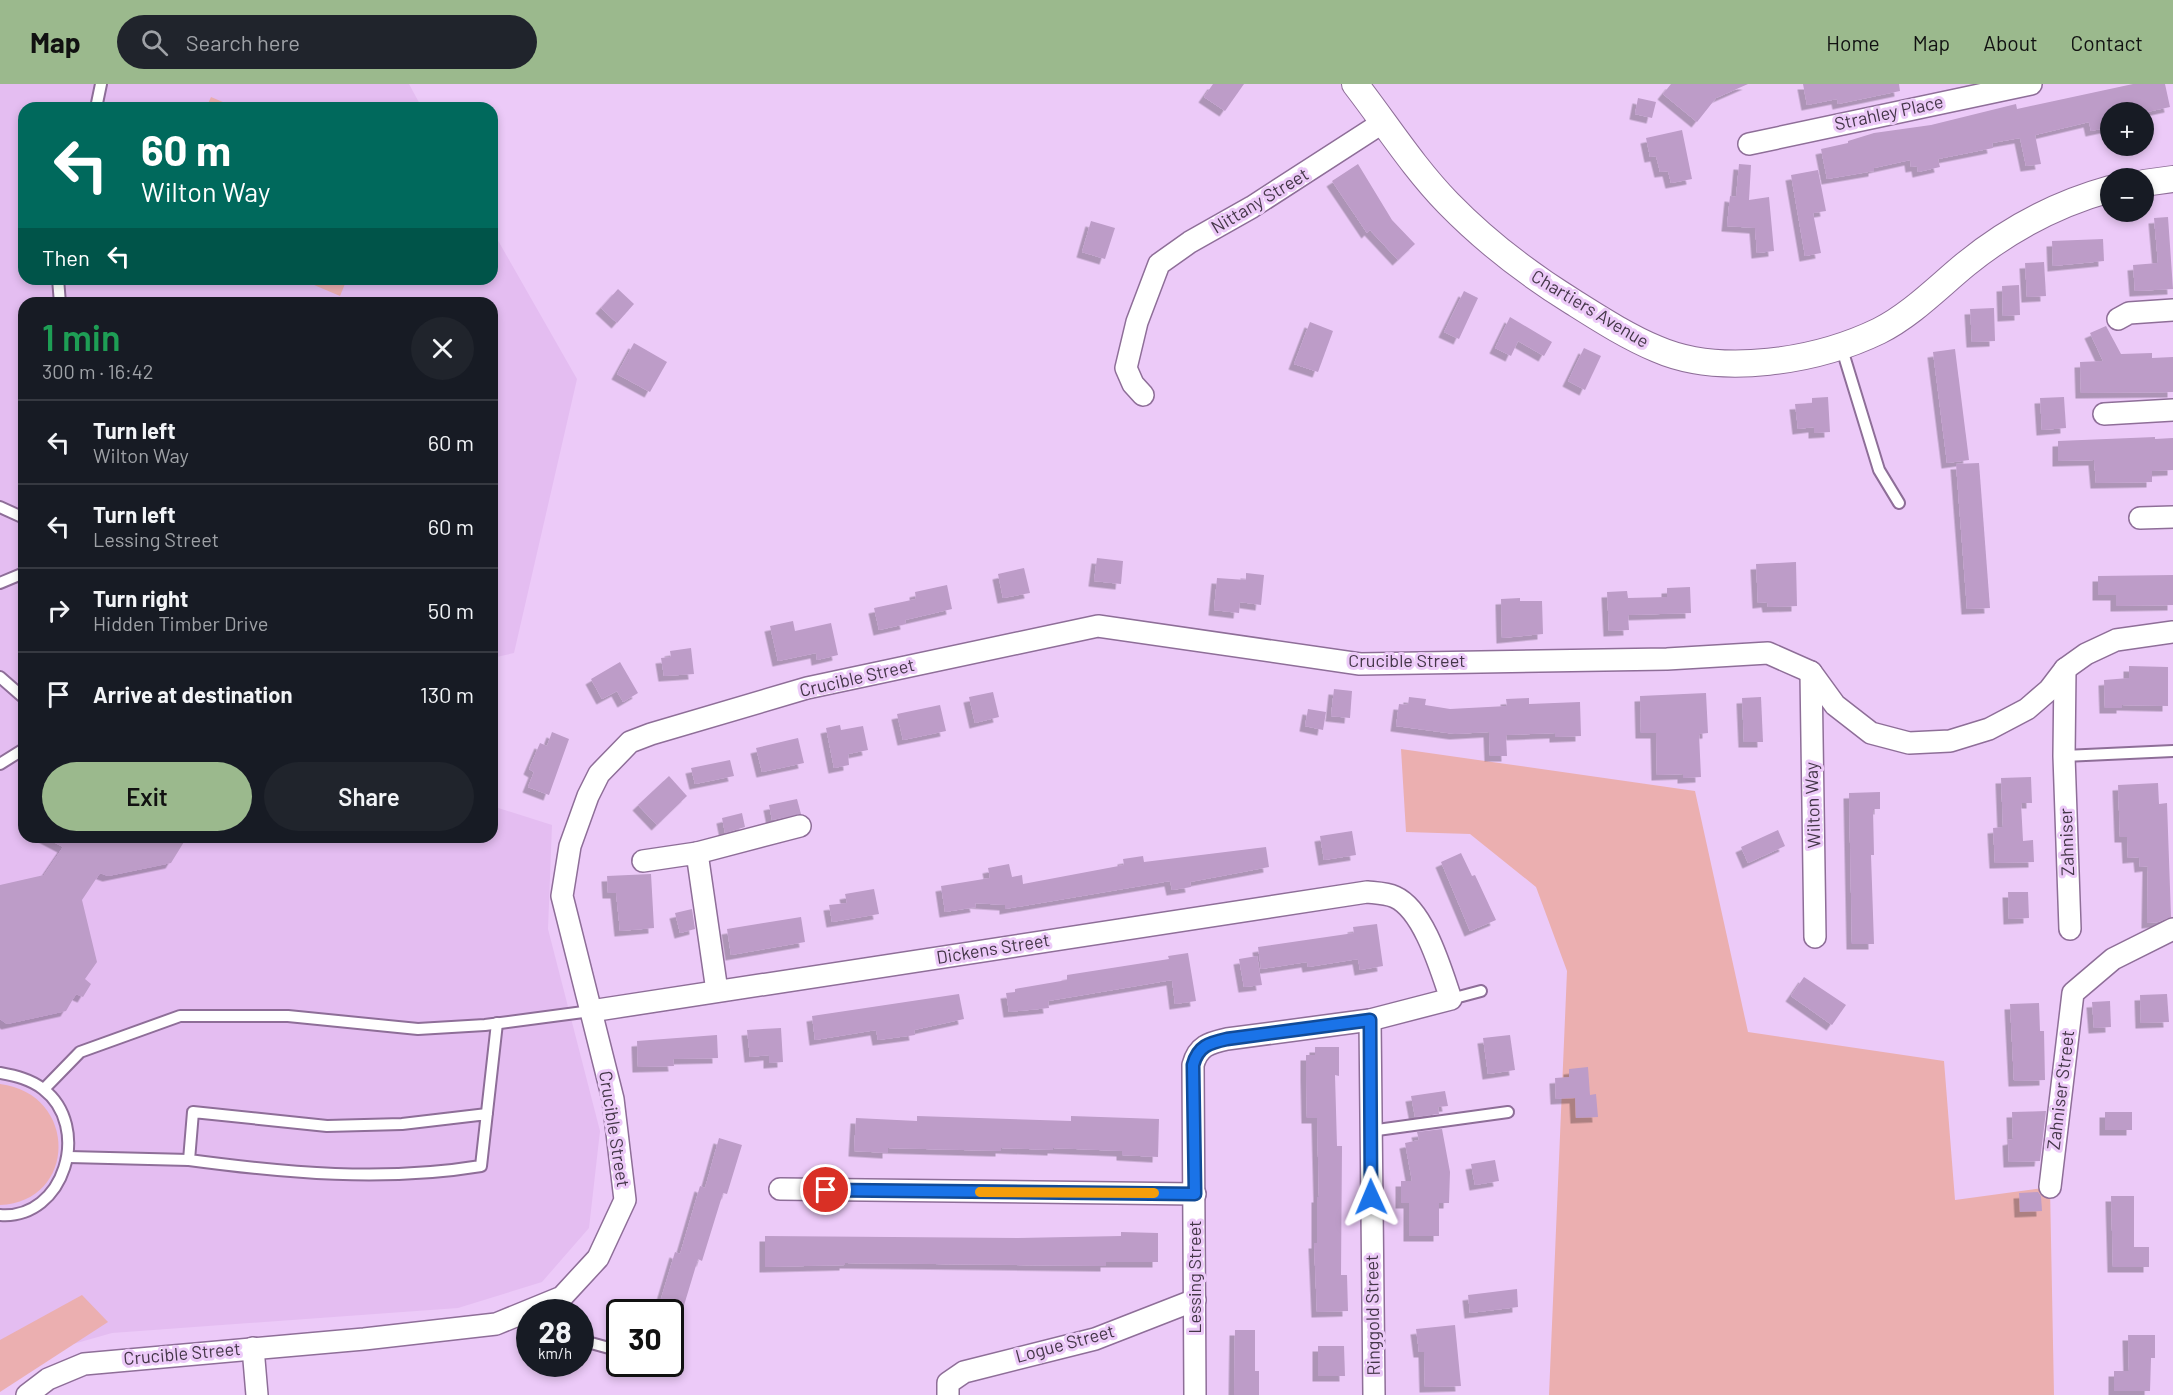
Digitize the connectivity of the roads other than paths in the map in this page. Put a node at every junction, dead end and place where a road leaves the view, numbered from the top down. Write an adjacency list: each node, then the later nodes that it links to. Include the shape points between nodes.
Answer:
1 (101, 84): 4 (lane)
2 (2031, 84): 6 (street, Strahley Place)
3 (1359, 86): 5 (street, Chartiers Avenue)
4 (97, 102)
5 (1382, 123): 12 (street, Chartiers Avenue, via 1448,203 1503,253 1595,316 1658,350 1692,359 1762,363 1799,358); 13 (street, Nittany Street, via 1159,264 1137,322 1126,368)
6 (1749, 144)
7 (2173, 179): 8 (street)
8 (2154, 182)
9 (2100, 193): 12 (street, Chartiers Avenue, via 2051,210 2008,232 1920,303 1880,330)
10 (2173, 310): 11 (street, via 2129,313)
11 (2118, 319)
12 (1841, 345): 16 (lane, via 1879,470)
13 (1143, 395)
14 (2173, 410): 15 (street)
15 (2104, 414)
16 (1899, 503)
17 (0, 507): 18 (lane)
18 (18, 515)
19 (2173, 517): 20 (street)
20 (2140, 518)
21 (18, 576): 22 (lane)
22 (0, 583)
23 (2173, 632): 24 (street, via 2116,640)
24 (2065, 669): 25 (street, via 2027,709 1989,729 1950,741 1909,743 1871,733 1835,705); 30 (street)
25 (1811, 672): 37 (street, Wilton Way); 41 (street, Crucible Street, via 1768,653 1667,659 1360,664 1098,626 807,688 630,742 599,774 570,846 562,896)
26 (0, 677): 27 (lane)
27 (18, 693)
28 (2173, 751): 30 (lane)
29 (18, 753): 31 (lane)
30 (2064, 756): 35 (street, Zahniser)
31 (0, 764)
32 (800, 826): 33 (street)
33 (697, 853): 34 (street); 38 (street)
34 (643, 861)
35 (2070, 929)
36 (2173, 929): 51 (street, Zahniser Street, via 2113,959 2073,993)
37 (1815, 937)
38 (717, 991): 40 (street, Dickens Street, via 1367,892 1403,902 1435,952); 41 (street, Dickens Street)
39 (1480, 991): 40 (lane)
40 (1451, 999): 42 (street)
41 (591, 1011): 43 (lane); 55 (street, Crucible Street, via 614,1099 625,1200 598,1258)
42 (1370, 1020): 48 (street, Ringgold Street); 53 (street, Lessing Street, via 1227,1039 1207,1044 1197,1052 1193,1065)
43 (497, 1023): 45 (lane, via 418,1029 288,1016 180,1016 80,1052); 47 (lane)
44 (0, 1073): 45 (lane, via 23,1077)
45 (44, 1089): 49 (lane, via 65,1120)
46 (1508, 1112): 48 (lane)
47 (487, 1114): 50 (lane, via 402,1124 327,1126 193,1112); 50 (lane, via 481,1166 463,1169 411,1176 337,1174)
48 (1370, 1131): 63 (street, Ringgold Street)
49 (69, 1157): 50 (lane); 54 (lane, via 61,1179 47,1197 27,1210)
50 (189, 1160)
51 (2050, 1187)
52 (780, 1190): 53 (street)
53 (1195, 1194): 56 (street, Lessing Street)
54 (0, 1215)
55 (556, 1299)
56 (1195, 1300): 61 (street, Logue Street, via 1095,1339 964,1372 948,1383); 62 (street, Lessing Street)
57 (516, 1317): 58 (street, Crucible Street, via 496,1324)
58 (253, 1348): 59 (street, Crucible Street, via 84,1364 48,1379); 60 (street)
59 (27, 1395)
60 (257, 1395)
61 (948, 1395)
62 (1195, 1395)
63 (1374, 1395)

